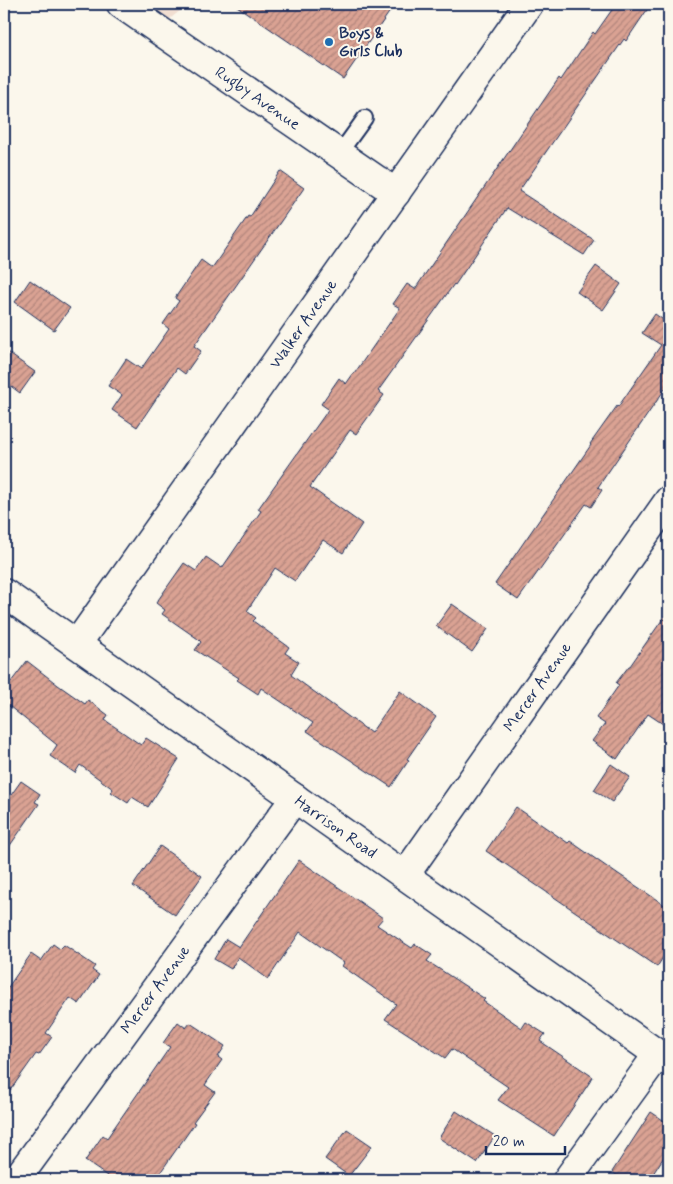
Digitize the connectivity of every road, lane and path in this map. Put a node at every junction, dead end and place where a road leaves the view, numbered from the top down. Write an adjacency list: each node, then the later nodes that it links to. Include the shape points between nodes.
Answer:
1 (121, 4): 4 (street, Rugby Avenue)
2 (529, 4): 5 (street, Walker Avenue)
3 (365, 118): 4 (lane)
4 (339, 154): 5 (street, Rugby Avenue)
5 (396, 192): 8 (street, Walker Avenue)
6 (669, 500): 10 (street, Mercer Avenue)
7 (4, 593): 8 (street, Harrison Road)
8 (77, 644): 9 (street, Harrison Road)
9 (296, 798): 10 (street, Harrison Road); 12 (street, Mercer Avenue)
10 (405, 875): 11 (street, Harrison Road)
11 (664, 1058): 13 (street)
12 (16, 1180)
13 (567, 1180)

